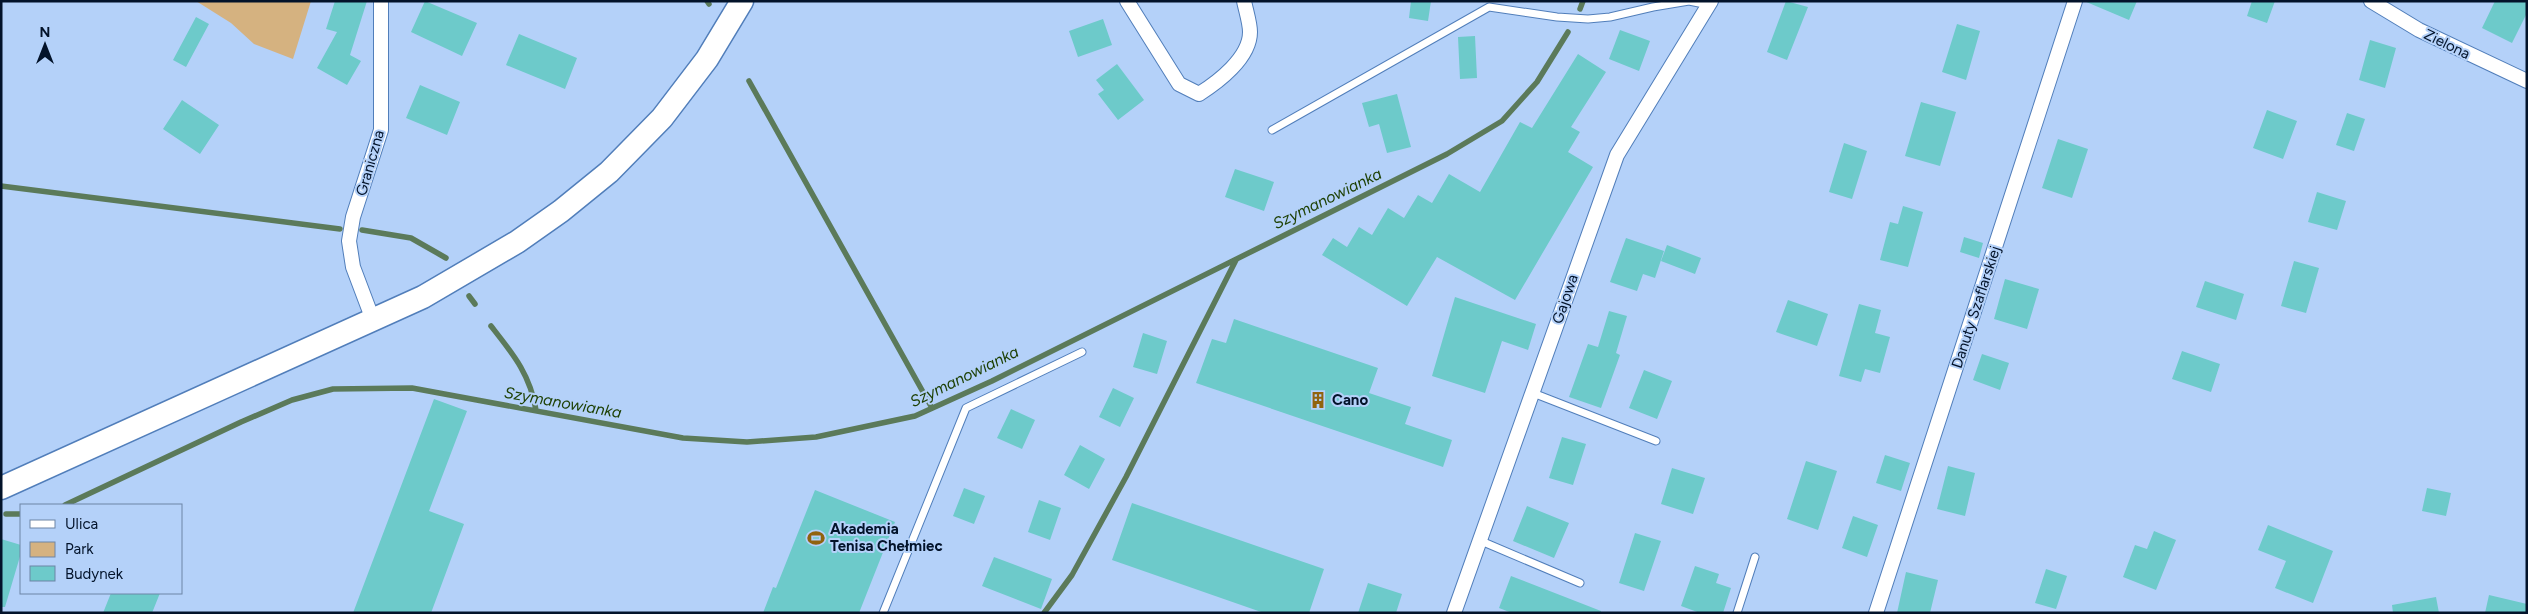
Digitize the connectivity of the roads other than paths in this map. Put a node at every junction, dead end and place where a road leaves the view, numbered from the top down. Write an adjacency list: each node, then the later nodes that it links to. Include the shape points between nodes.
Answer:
1 (381, 1): 10 (street, Graniczna, via 381,130 353,217 349,241 353,267)
2 (742, 1): 10 (main road, via 707,59 662,118 609,172 509,247 423,297)
3 (1127, 1): 4 (street, via 1179,84 1199,94 1218,82 1241,57 1250,33)
4 (1244, 1)
5 (2075, 1): 21 (street, Danuty Szaflarskiej)
6 (2371, 1): 8 (street, Zielona, via 2419,30)
7 (1710, 3): 9 (lane, via 1689,1 1588,19 1489,7); 12 (street, Gajowa, via 1618,154)
8 (2527, 81)
9 (1272, 130)
10 (373, 320): 14 (main road)
11 (1082, 352): 18 (lane, via 966,408)
12 (1533, 394): 13 (lane); 15 (street, Gajowa)
13 (1656, 441)
14 (1, 488)
15 (1480, 541): 17 (lane); 19 (street, Gajowa)
16 (1755, 557): 20 (lane)
17 (1580, 582)
18 (882, 613)
19 (1454, 613)
20 (1737, 613)
21 (1876, 613)

